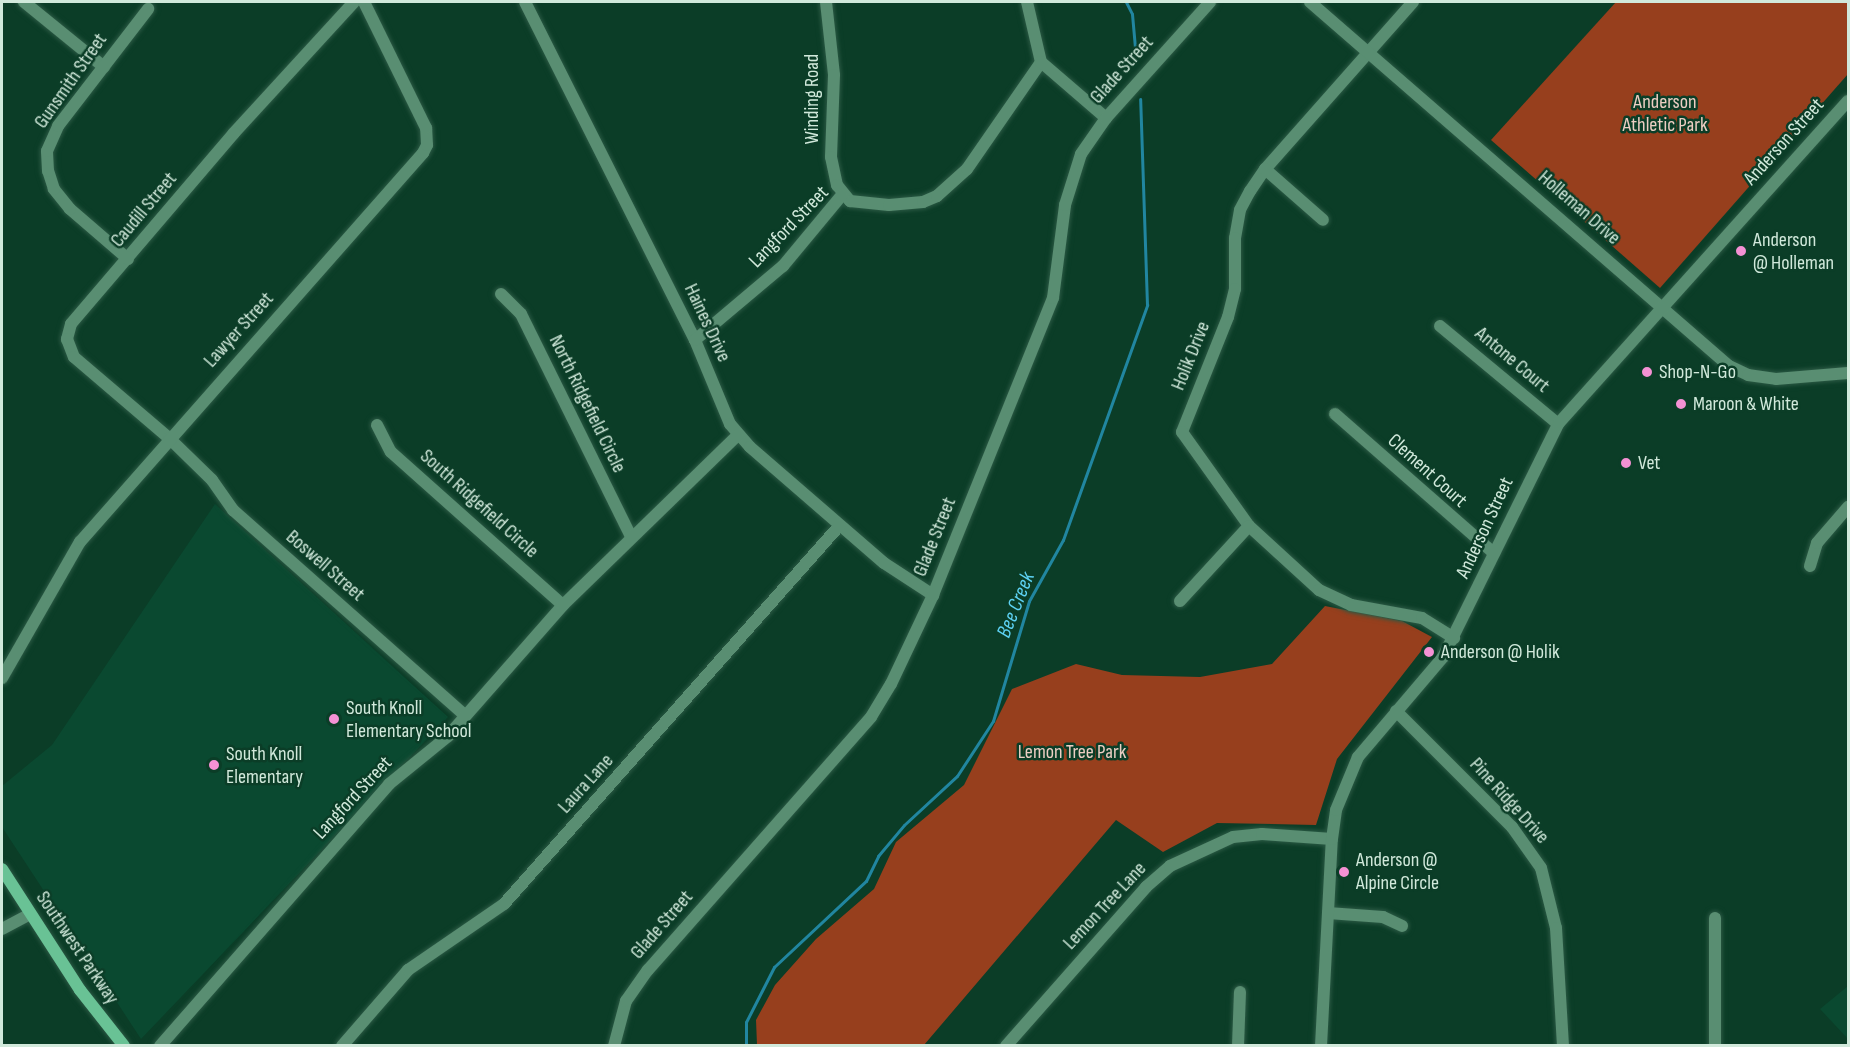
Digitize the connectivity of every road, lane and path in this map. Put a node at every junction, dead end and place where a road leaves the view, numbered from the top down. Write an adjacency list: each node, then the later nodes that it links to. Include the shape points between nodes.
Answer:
1 (24, 2): 13 (street)
2 (354, 2): 19 (street, Caudill Street, via 234,133)
3 (364, 2): 29 (street, Lawyer Street, via 426,128 427,145)
4 (525, 2): 23 (street, Haines Drive)
5 (826, 2): 17 (street, Winding Road, via 834,75 831,157)
6 (1028, 2): 12 (street)
7 (1210, 2): 15 (street, Glade Street)
8 (1310, 2): 11 (street, Holleman Drive)
9 (1413, 2): 11 (street, Holik Drive)
10 (148, 9): 13 (street, Gunsmith Street)
11 (1368, 53): 16 (street, Holik Drive); 21 (street, Holleman Drive)
12 (1041, 62): 15 (street); 17 (street, Langford Street, via 967,169 937,196 923,202 889,205 850,201)
13 (104, 67): 19 (street, Gunsmith Street, via 53,135 48,171 54,189 70,209)
14 (1848, 101): 21 (street, Anderson Street)
15 (1106, 118): 36 (street, Glade Street, via 1074,170 1065,205 1053,298)
16 (1265, 169): 18 (street); 32 (street, Holik Drive, via 1240,210 1230,310 1182,432)
17 (842, 195): 23 (street, Langford Street, via 783,266)
18 (1323, 220)
19 (128, 259): 29 (street, Caudill Street, via 71,324 69,348)
20 (501, 294): 33 (street, North Ridgefield Circle, via 521,314)
21 (1662, 306): 24 (street, Holleman Drive, via 1729,366 1748,375 1776,379); 26 (street, Anderson Street)
22 (1440, 326): 26 (street, Antone Court)
23 (695, 340): 28 (street, Haines Drive)
24 (1848, 373)
25 (1335, 414): 34 (street, Clement Court)
26 (1558, 424): 34 (street, Anderson Street)
27 (377, 425): 38 (street, South Ridgefield Circle, via 391,452)
28 (738, 435): 31 (street, Haines Drive); 33 (street, Langford Street)
29 (169, 438): 40 (street, Lawyer Street, via 80,542); 42 (street, Boswell Street, via 212,480 233,510)
30 (1848, 507): 35 (street, via 1817,543)
31 (840, 525): 36 (street, Haines Drive, via 908,582); 53 (street, Laura Lane, via 504,904 408,970)
32 (1249, 526): 37 (street); 39 (street, Holik Drive, via 1331,597 1351,605 1422,618)
33 (631, 537): 38 (street, Langford Street)
34 (1494, 554): 39 (street, Anderson Street)
35 (1810, 566)
36 (933, 595): 54 (street, Glade Street, via 908,654 872,717 648,970 626,1001)
37 (1180, 601)
38 (563, 605): 42 (street, Langford Street)
39 (1454, 638): 41 (street, Anderson Street, via 1431,674)
40 (2, 678)
41 (1396, 711): 43 (street, Anderson Street, via 1358,757 1336,810); 58 (street, Pine Ridge Drive, via 1512,827 1541,868 1556,928)
42 (465, 715): 52 (street, Langford Street, via 448,736 389,784)
43 (1332, 839): 45 (street, Anderson Street); 55 (street, Lemon Tree Lane, via 1262,834 1233,837 1170,866 1146,887)
44 (2, 869): 46 (main road, Southwest Parkway)
45 (1328, 913): 48 (street, via 1383,917); 57 (street, Anderson Street)
46 (30, 914): 49 (street); 51 (main road, Southwest Parkway, via 80,990)
47 (1715, 918): 59 (street)
48 (1402, 926)
49 (2, 929)
50 (1240, 992): 56 (street)
51 (124, 1046)
52 (160, 1046)
53 (342, 1046)
54 (614, 1046)
55 (1006, 1046)
56 (1238, 1046)
57 (1321, 1046)
58 (1563, 1046)
59 (1714, 1046)

